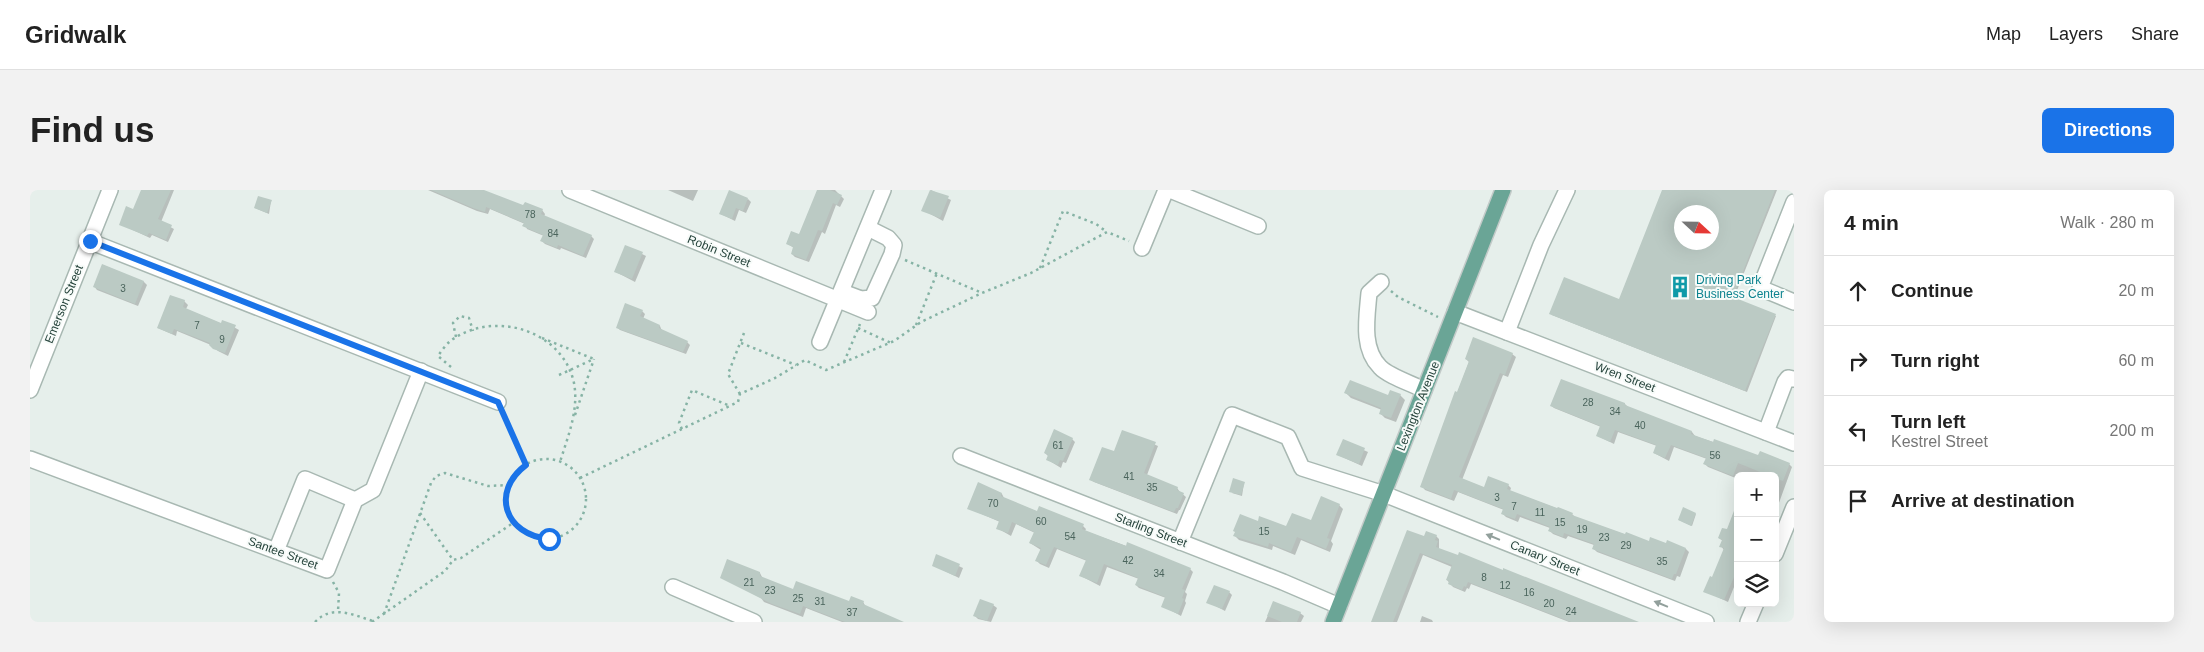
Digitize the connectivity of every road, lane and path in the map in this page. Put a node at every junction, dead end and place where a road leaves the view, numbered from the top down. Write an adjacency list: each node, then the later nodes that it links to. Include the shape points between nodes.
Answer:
1 (110, 190): 12 (street, Emerson Street)
2 (570, 190): 19 (street, Robin Street)
3 (883, 190): 10 (street)
4 (1166, 190): 13 (street)
5 (1170, 190): 9 (street)
6 (1504, 190): 22 (main road, Lexington Avenue)
7 (1567, 190): 26 (street)
8 (1794, 202): 20 (street, via 1760,288)
9 (1258, 226)
10 (868, 228): 14 (street, via 888,238 894,245); 19 (street)
11 (1107, 232): 13 (path); 15 (path); 15 (path, via 1063,210)
12 (90, 241): 37 (street); 41 (street, Emerson Street)
13 (1142, 248)
14 (892, 254): 16 (path); 19 (street, via 872,298)
15 (1040, 269): 18 (path)
16 (937, 273): 18 (path); 23 (path)
17 (1381, 282): 22 (path, via 1398,297); 42 (street, via 1369,293 1366,327 1369,351 1380,368)
18 (982, 293): 23 (path)
19 (840, 296): 21 (street, Robin Street); 30 (street)
20 (1794, 302)
21 (868, 312): 24 (path)
22 (1453, 318): 26 (street, Wren Street); 42 (main road, Lexington Avenue)
23 (916, 326): 32 (path)
24 (857, 327): 32 (path); 35 (path)
25 (473, 331): 28 (path, via 503,324); 29 (path); 29 (path, via 469,318 460,316 453,322)
26 (1507, 332): 48 (street, Wren Street)
27 (744, 333): 31 (path)
28 (537, 336): 34 (path); 38 (path, via 557,352)
29 (456, 337): 33 (path)
30 (820, 342)
31 (741, 343): 36 (path); 43 (path, via 728,374)
32 (891, 343): 35 (path)
33 (438, 356)
34 (594, 359): 38 (path); 46 (path)
35 (843, 363): 36 (path, via 826,370 805,360)
36 (796, 365): 43 (path)
37 (421, 371): 44 (street); 57 (street, via 373,490)
38 (570, 371): 39 (path); 46 (path, via 574,384)
39 (559, 375)
40 (1794, 379): 48 (street, via 1788,378 1785,382)
41 (30, 390)
42 (1424, 390): 56 (main road, Lexington Avenue)
43 (740, 394): 45 (path, via 738,402)
44 (498, 402): 53 (path)
45 (730, 406): 47 (path); 47 (path, via 692,390 679,424)
46 (574, 419): 52 (path)
47 (683, 430): 54 (path)
48 (1766, 432): 49 (street, Wren Street)
49 (1794, 443)
50 (961, 456): 62 (street, Starling Street)
51 (30, 458): 64 (street, Santee Street)
52 (560, 462): 53 (path, via 537,460); 54 (path, via 572,468)
53 (526, 465): 55 (path)
54 (580, 478): 60 (path, via 586,505 574,529 562,536 542,539 523,532)
55 (509, 485): 59 (path, via 482,485 445,473 436,476 431,483); 60 (path, via 506,504)
56 (1384, 494): 62 (street, Canary Street, via 1302,468 1288,437 1232,415); 68 (main road, Lexington Avenue); 77 (street, Canary Street, one-way to 56)
57 (355, 500): 64 (street, via 305,479); 66 (street, Santee Street)
58 (1794, 507): 61 (street)
59 (420, 513): 65 (path); 71 (path)
60 (513, 522): 65 (path, via 461,558)
61 (1789, 533): 63 (street)
62 (1180, 542): 68 (street, Starling Street)
63 (1779, 548)
64 (276, 551): 66 (street, Santee Street)
65 (453, 560): 71 (path, via 445,571)
66 (327, 570): 70 (path, via 339,593)
67 (673, 587): 72 (street)
68 (1339, 606): 76 (main road, Lexington Avenue)
69 (1754, 607): 78 (street)
70 (338, 611): 73 (path, via 322,614); 74 (path)
71 (384, 614): 74 (path)
72 (720, 616): 75 (street)
73 (315, 622)
74 (372, 622)
75 (754, 622)
76 (1333, 622)
77 (1706, 622)
78 (1748, 622)

